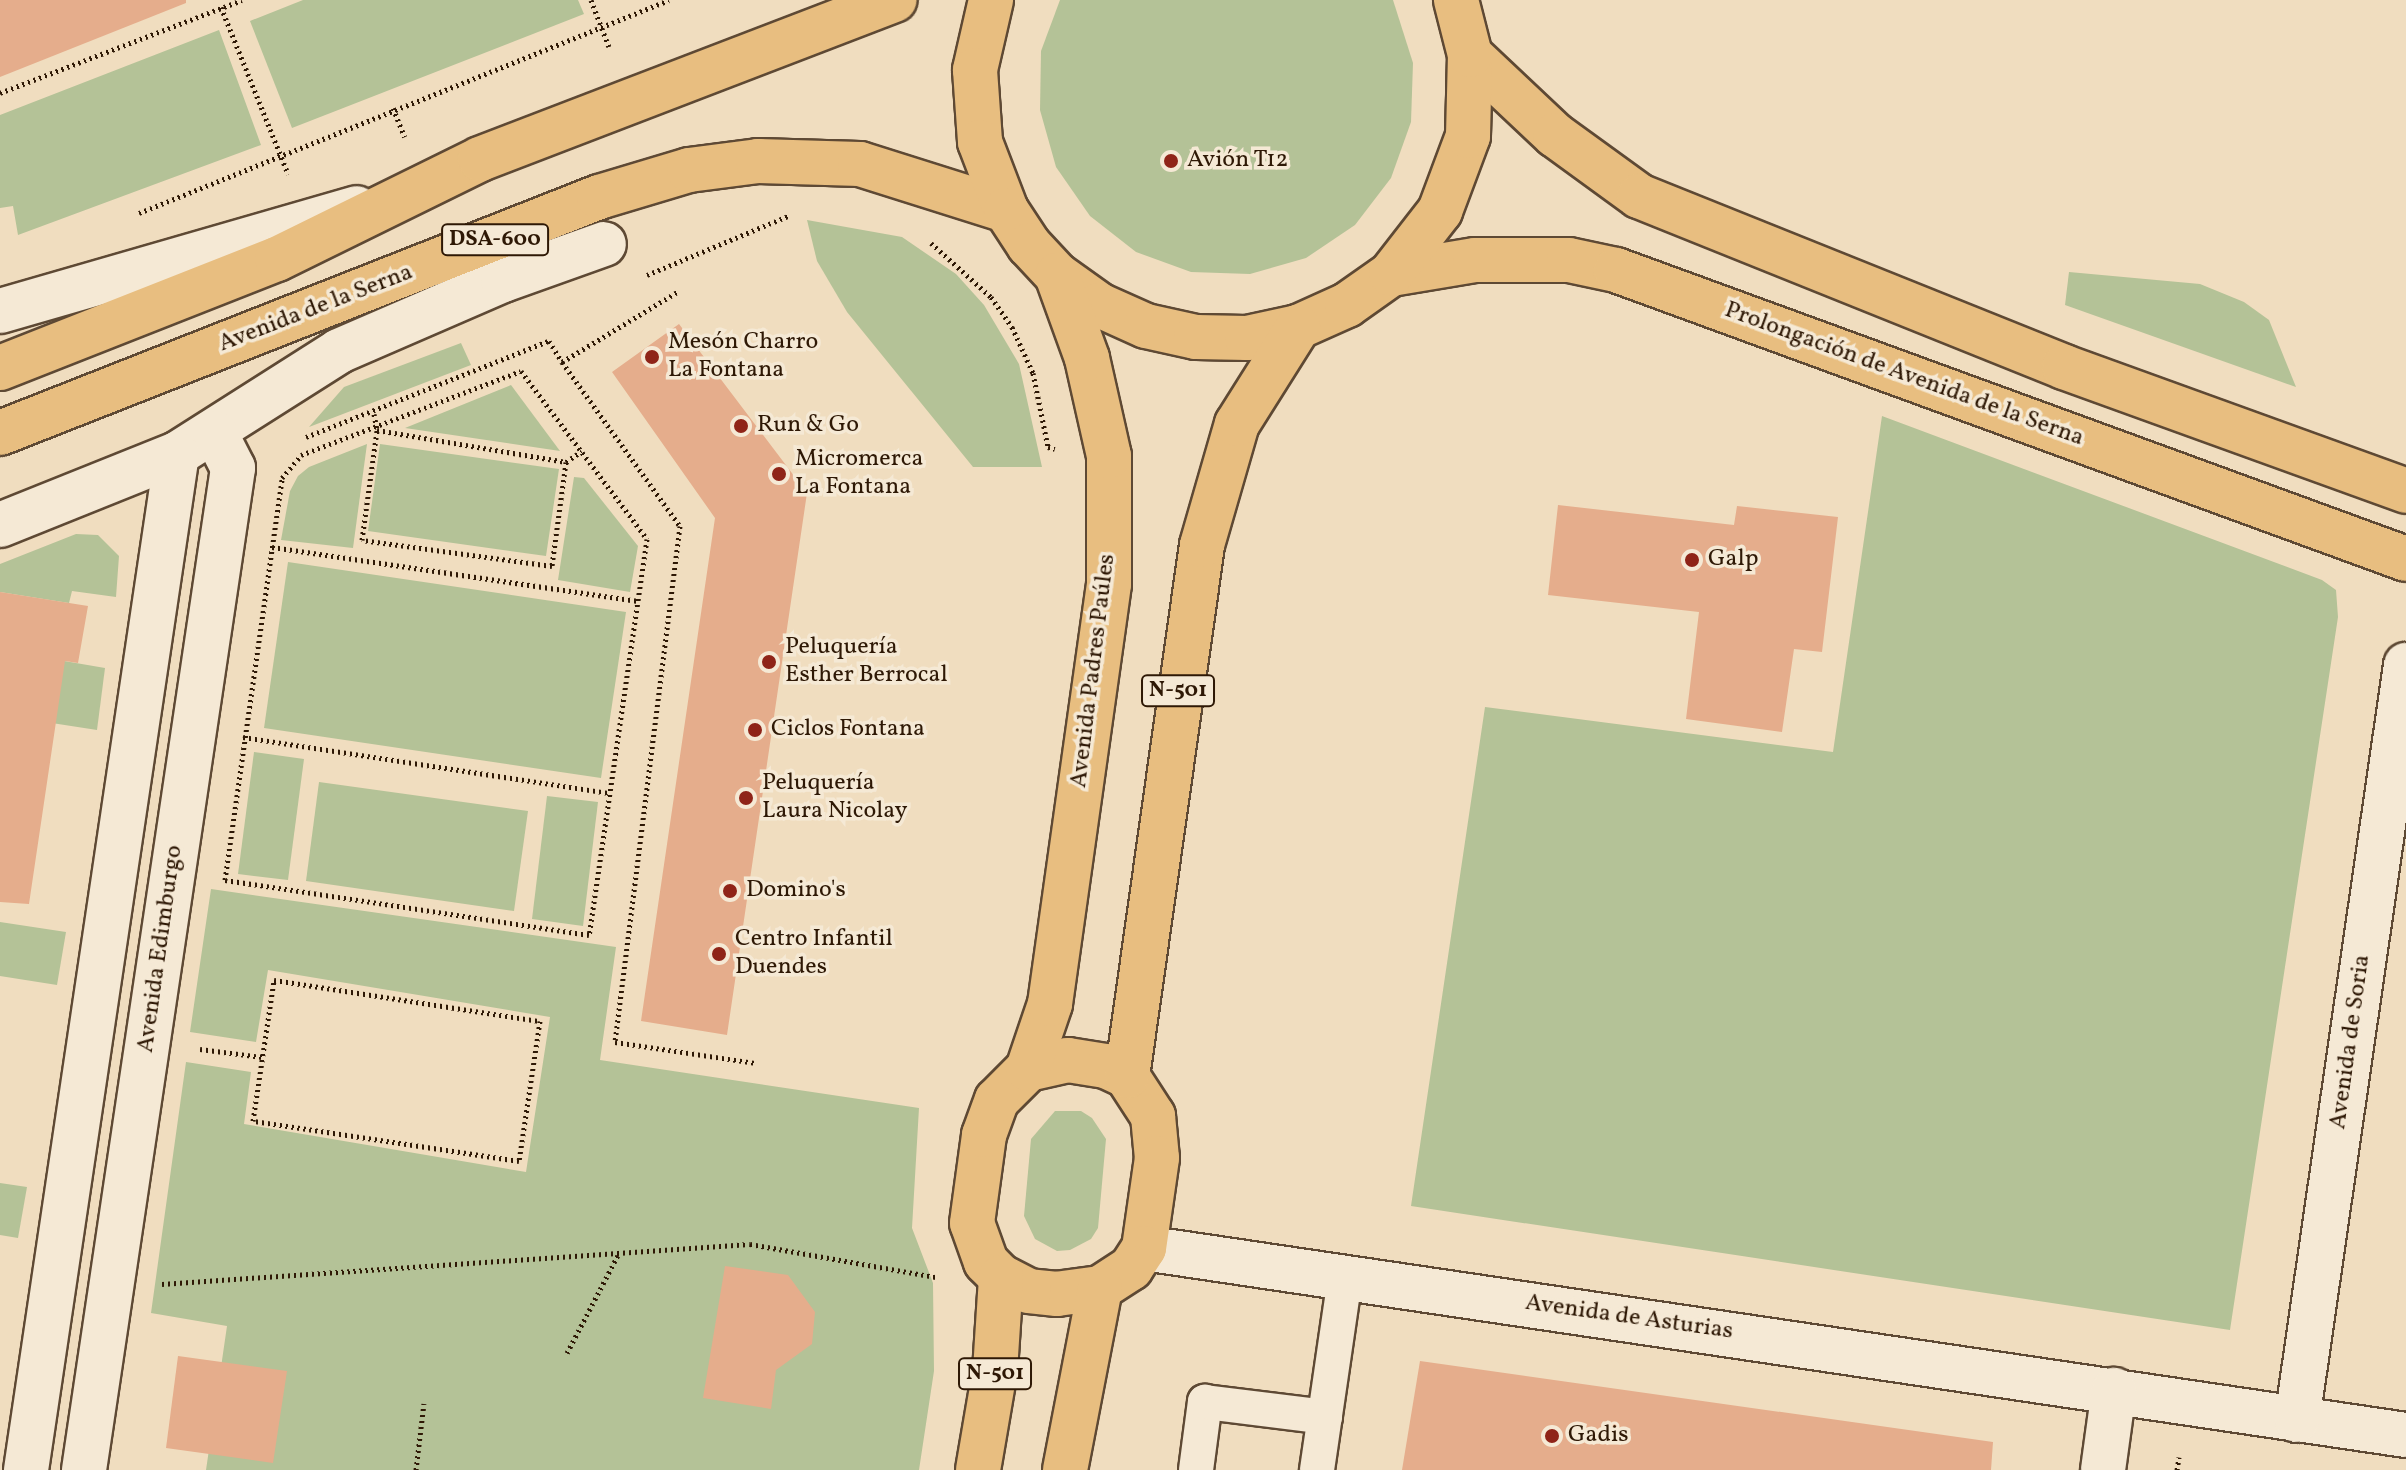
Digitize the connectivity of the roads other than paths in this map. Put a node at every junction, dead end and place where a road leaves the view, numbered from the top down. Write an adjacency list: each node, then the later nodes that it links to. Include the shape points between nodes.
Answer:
1 (895, 0): 5 (main road)
2 (991, 0): 6 (main road, via 975,70 978,114 980,142)
3 (1456, 0): 4 (main road)
4 (1470, 55): 8 (main road, via 1468,136 1440,211); 16 (main road, via 1555,135 1639,196 2064,367)
5 (393, 197): 10 (street); 12 (main road, via 277,259)
6 (1006, 210): 9 (main road); 13 (main road, Avenida de la Serna / DSA-600, via 860,164 758,161 689,170 599,197)
7 (604, 244): 14 (street, Avenida de la Serna, via 503,280 339,351)
8 (1391, 274): 11 (main road, via 1347,305); 18 (main road, Prolongación de Avenida de la Serna, via 1475,260 1569,260 1616,270)
9 (1057, 275): 11 (main road, via 1099,305 1146,326 1184,335 1247,338); 20 (main road, Avenida Padres Paúles, via 1098,397 1112,485 1109,570 1050,1004)
10 (0, 311)
11 (1298, 327): 21 (main road, N-501, via 1237,424 1202,545)
12 (0, 368)
13 (0, 433)
14 (215, 433): 15 (street, Avenida de la Serna); 31 (street, Avenida Edimburgo, via 233,468)
15 (177, 454): 17 (street, Avenida de la Serna); 30 (street)
16 (2406, 491)
17 (0, 525)
18 (2406, 559)
19 (2406, 665): 28 (street, Avenida de Soria)
20 (1028, 1069): 21 (main road, via 1068,1060 1106,1066); 23 (main road, via 997,1100 978,1172 974,1239)
21 (1127, 1076): 22 (main road, via 1153,1116 1158,1137)
22 (1144, 1248): 24 (street, Avenida de Asturias); 25 (main road, via 1131,1268)
23 (1001, 1277): 25 (main road, via 1029,1291 1057,1294); 32 (main road, N-501, via 995,1371)
24 (1345, 1277): 26 (street, Avenida de Asturias); 27 (lane)
25 (1100, 1288): 33 (main road)
26 (2114, 1390): 28 (street, Avenida de Asturias); 36 (street)
27 (1325, 1417): 34 (lane, via 1205,1402); 35 (lane)
28 (2297, 1420): 29 (street, Avenida de Asturias)
29 (2406, 1435)
30 (26, 1470)
31 (84, 1470)
32 (978, 1470)
33 (1065, 1470)
34 (1196, 1470)
35 (1317, 1470)
36 (2103, 1470)

